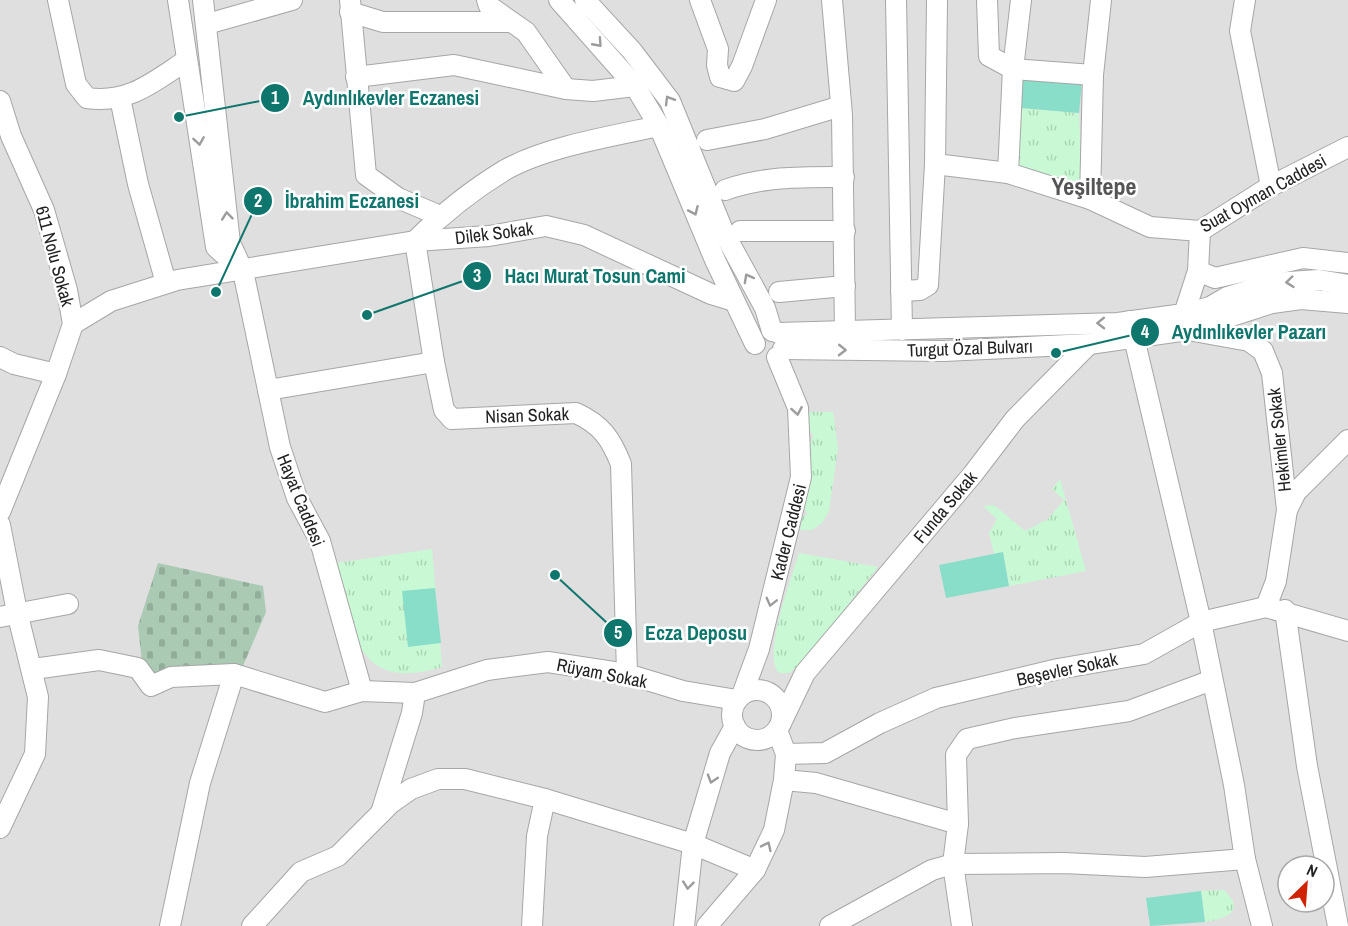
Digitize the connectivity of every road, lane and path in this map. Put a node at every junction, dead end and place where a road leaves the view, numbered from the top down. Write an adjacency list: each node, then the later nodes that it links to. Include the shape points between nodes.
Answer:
1 (58, 0): 26 (street, via 76,84 87,98)
2 (178, 0): 20 (street)
3 (203, 0): 19 (street, Hayat Caddesi)
4 (292, 0): 19 (street)
5 (487, 0): 18 (street)
6 (559, 0): 24 (street, Turgut Özal Bulvarı, one-way to 24)
7 (585, 0): 59 (street, one-way to 7, via 765,308 724,233 670,101 632,51)
8 (700, 0): 9 (street, via 718,49 720,77 734,81)
9 (766, 0)
10 (832, 0): 28 (street)
11 (896, 0): 50 (street)
12 (937, 0): 33 (street)
13 (987, 0): 21 (street, via 989,56)
14 (1021, 0): 21 (street)
15 (1101, 0): 22 (street)
16 (1245, 0): 36 (street, via 1240,31)
17 (350, 6): 18 (street, via 383,21); 23 (street)
18 (509, 22): 25 (street, via 526,32)
19 (207, 24): 45 (street, Hayat Caddesi, one-way to 19, via 230,243)
20 (187, 60): 26 (street, via 136,93); 45 (street, one-way to 45, via 216,247)
21 (1013, 69): 22 (street); 34 (street)
22 (1093, 75): 38 (street)
23 (356, 77): 25 (street, via 454,65); 39 (street, via 366,175 398,198)
24 (635, 86): 25 (street, via 593,91); 29 (street, Turgut Özal Bulvarı)
25 (566, 89)
26 (120, 98): 47 (street, via 138,184)
27 (0, 101): 30 (street, 611 Nolu Sokak)
28 (841, 106): 31 (street, via 765,129); 35 (street)
29 (659, 126): 39 (street, via 572,145 506,170); 52 (street, Turgut Özal Bulvarı, one-way to 52)
30 (5, 139): 55 (street, 611 Nolu Sokak, via 44,210)
31 (707, 140)
32 (1348, 147): 36 (street, Suat Oyman Caddesi)
33 (935, 164): 34 (street, Suat Oyman Caddesi); 50 (street, via 928,285 920,290)
34 (1008, 173): 38 (street, Suat Oyman Caddesi)
35 (844, 177): 37 (street, via 771,178); 41 (street)
36 (1271, 186): 42 (street, Suat Oyman Caddesi)
37 (725, 190)
38 (1090, 199): 42 (street, Suat Oyman Caddesi, via 1150,227)
39 (440, 216): 43 (street)
40 (740, 231): 41 (street)
41 (844, 231): 49 (street)
42 (1200, 231): 46 (street)
43 (415, 241): 45 (street, Dilek Sokak); 52 (street, Dilek Sokak, via 489,236 546,226 584,235); 62 (street, Nisan Sokak)
44 (1348, 262): 46 (street, via 1303,258 1215,278)
45 (243, 271): 47 (street, Dilek Sokak); 64 (street, Hayat Caddesi)
46 (1198, 271): 54 (street)
47 (166, 283): 55 (street, Dilek Sokak, via 111,301)
48 (1348, 285): 54 (street, Turgut Özal Bulvarı, one-way to 54, via 1320,280 1275,283 1227,297)
49 (845, 286): 51 (street); 58 (street)
50 (901, 291): 56 (street)
51 (779, 292)
52 (734, 301): 59 (street, Turgut Özal Bulvarı, via 762,357 772,359)
53 (1348, 303): 54 (street, Turgut Özal Bulvarı, via 1301,299)
54 (1186, 322): 57 (street, Turgut Özal Bulvarı); 66 (street, Hekimler Sokak, via 1249,341 1263,351 1272,373)
55 (73, 324): 63 (street, 611 Nolu Sokak)
56 (902, 330): 57 (street, Turgut Özal Bulvarı, one-way to 56); 58 (street, Turgut Özal Bulvarı)
57 (1131, 330): 60 (street, Turgut Özal Bulvarı); 73 (street)
58 (845, 331): 59 (street, Turgut Özal Bulvarı)
59 (777, 342): 60 (street, Turgut Özal Bulvarı, one-way to 60, via 944,351); 75 (street, Kader Caddesi, one-way to 75, via 798,408 801,477)
60 (1089, 344): 77 (street, Funda Sokak, via 1015,419)
61 (0, 357): 63 (street)
62 (434, 362): 64 (street); 79 (street, Nisan Sokak, via 444,410 453,419 576,413 594,421 611,438 621,464)
63 (56, 374): 67 (street, 611 Nolu Sokak)
64 (268, 390): 81 (street, Hayat Caddesi, via 280,447 297,498 320,542)
65 (1348, 440): 66 (street, via 1296,492)
66 (1287, 510): 70 (street, Hekimler Sokak, via 1276,581)
67 (0, 512)
68 (0, 525): 72 (street)
69 (68, 604): 72 (street)
70 (1266, 607): 71 (street, Beşevler Sokak); 73 (street, Beşevler Sokak)
71 (1286, 610): 74 (street, Beşevler Sokak); 105 (street, via 1307,765)
72 (9, 615): 76 (street)
73 (1201, 622): 80 (street); 87 (street, Beşevler Sokak, via 1143,654 1058,669 936,698 825,753)
74 (1348, 631)
75 (759, 649): 83 (street, Kader Caddesi); 84 (street, Kader Caddesi)
76 (33, 669): 78 (street, Rüyam Sokak, via 99,660 129,664 151,686 171,677); 92 (street, via 38,698 35,754)
77 (805, 673): 83 (street, Funda Sokak); 86 (street, Funda Sokak)
78 (234, 674): 81 (street, Rüyam Sokak, via 326,702); 97 (street, via 200,783)
79 (627, 674): 82 (street, Rüyam Sokak, via 548,662 487,670); 84 (street, Rüyam Sokak, via 683,692)
80 (1212, 680): 91 (street, via 1129,711 967,739 956,755); 94 (street)
81 (362, 691): 82 (street, Rüyam Sokak)
82 (415, 693): 90 (street)
83 (767, 693): 84 (street); 86 (street, Kader Caddesi, via 783,712)
84 (740, 698): 85 (street, Kader Caddesi, via 732,717)
85 (735, 726): 86 (street, via 744,736 758,740 772,736); 93 (street, one-way to 93, via 720,753)
86 (779, 727): 87 (street, Kader Caddesi)
87 (786, 754): 88 (street, Kader Caddesi)
88 (784, 780): 91 (street, via 816,783); 96 (street, Kader Caddesi, one-way to 88, via 774,830)
89 (545, 799): 90 (street, via 465,779 438,779 411,789); 93 (street); 99 (street, via 537,836)
90 (381, 813): 98 (street, via 338,856 301,872)
91 (958, 824): 95 (street)
92 (0, 828)
93 (693, 843): 96 (street); 100 (street, one-way to 100)
94 (1245, 859): 95 (street, via 1145,867); 104 (street)
95 (953, 864): 102 (street, via 932,870); 103 (street)
96 (755, 870): 101 (street, Kader Caddesi)
97 (170, 926)
98 (252, 926)
99 (532, 926)
100 (684, 926)
101 (707, 926)
102 (830, 926)
103 (962, 926)
104 (1262, 926)
105 (1338, 926)

